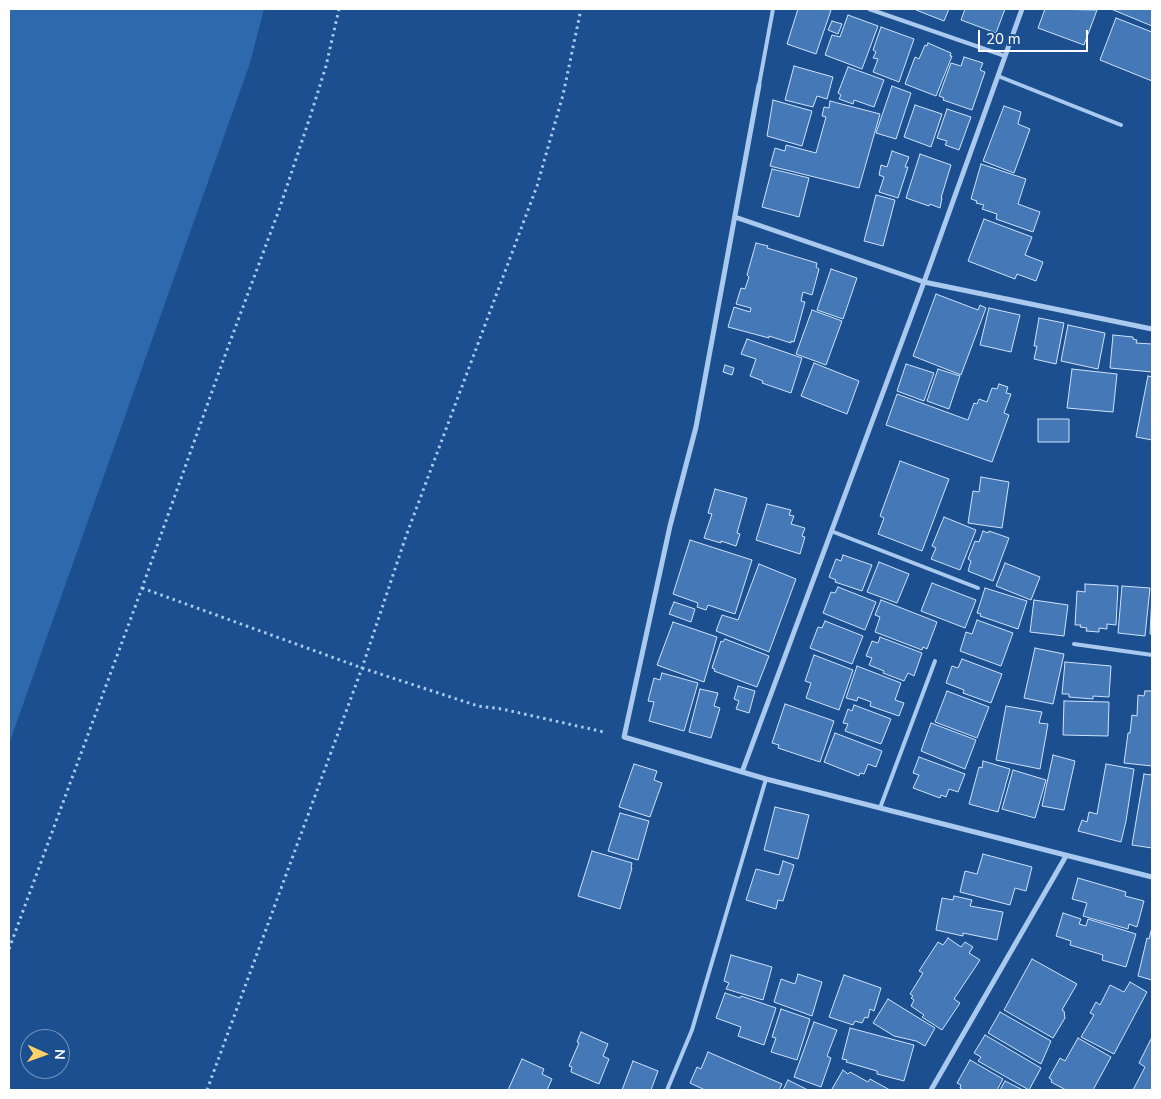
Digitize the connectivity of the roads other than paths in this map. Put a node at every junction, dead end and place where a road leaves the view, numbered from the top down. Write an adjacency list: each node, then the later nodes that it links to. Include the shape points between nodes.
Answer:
1 (773, 9): 6 (lane)
2 (869, 9): 4 (lane)
3 (1022, 9): 4 (street)
4 (1005, 56): 5 (street)
5 (998, 76): 7 (lane); 9 (street)
6 (759, 85): 8 (street)
7 (1121, 125)
8 (734, 218): 9 (street); 16 (street, via 696,427 670,526 624,737)
9 (924, 282): 10 (street); 11 (street)
10 (1152, 328)
11 (831, 531): 12 (lane); 16 (street)
12 (978, 588)
13 (1074, 644): 14 (lane)
14 (1152, 655)
15 (935, 662): 18 (lane)
16 (742, 772): 17 (street)
17 (766, 779): 18 (street); 21 (lane, via 692,1030)
18 (880, 808): 19 (street)
19 (1066, 856): 20 (street); 22 (street)
20 (1152, 877)
21 (667, 1090)
22 (931, 1090)

